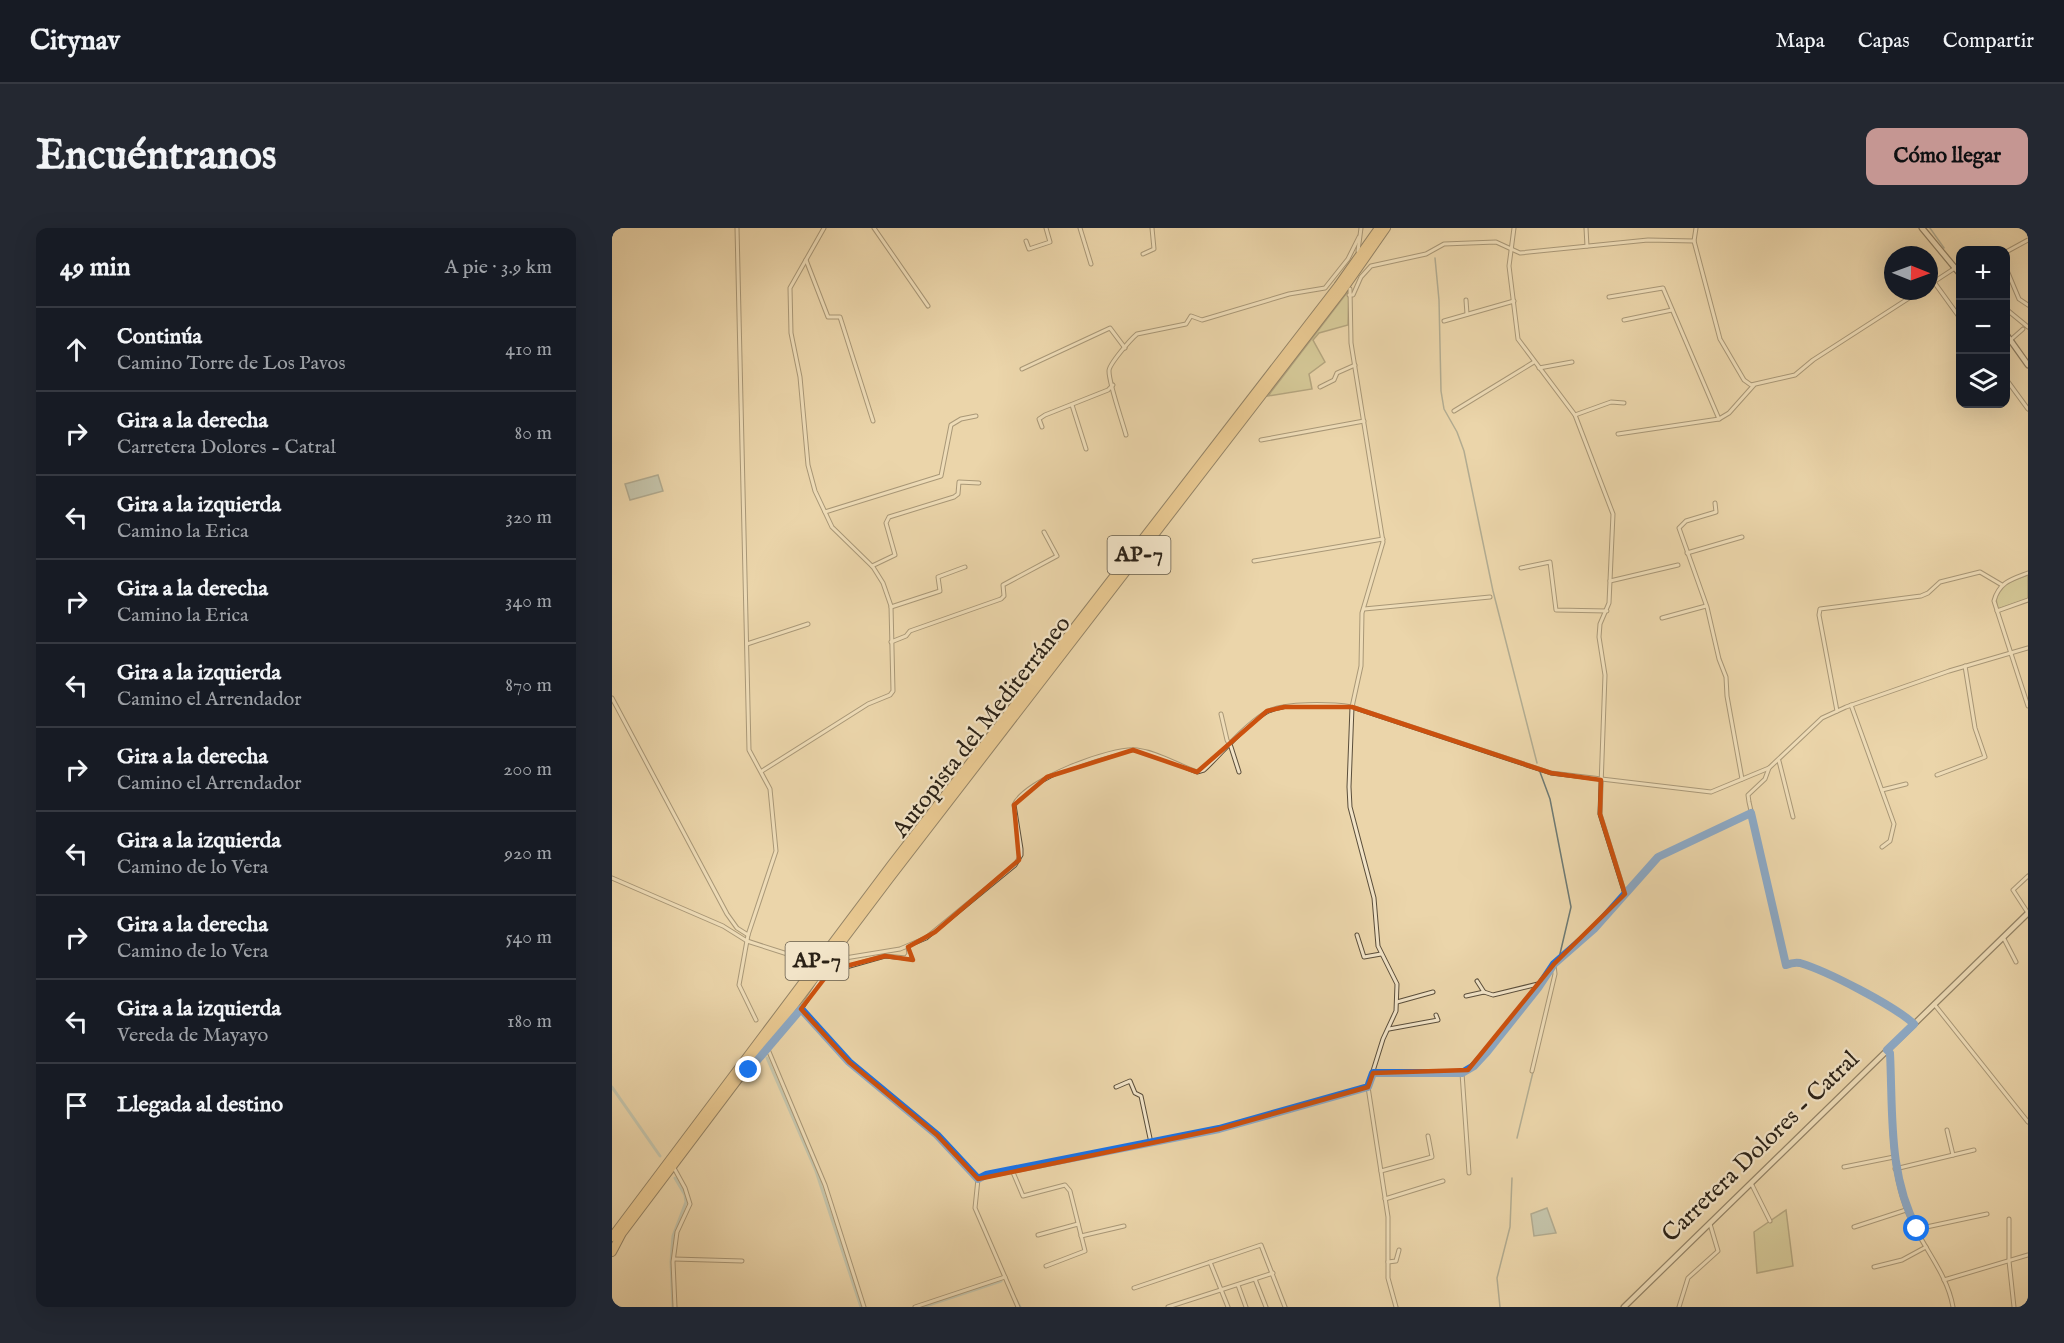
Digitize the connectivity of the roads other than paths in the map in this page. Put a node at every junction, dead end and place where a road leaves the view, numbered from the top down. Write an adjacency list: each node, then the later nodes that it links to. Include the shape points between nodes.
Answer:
1 (737, 228): 99 (street)
2 (824, 228): 23 (street)
3 (874, 228): 36 (street)
4 (1046, 228): 16 (street, via 1050,242 1029,249)
5 (1080, 228): 24 (street)
6 (1152, 228): 22 (street, via 1154,249)
7 (1360, 228): 14 (street)
8 (1378, 228): 182 (highway, Autopista del Mediterráneo / AP-7, via 1338,286 764,1031)
9 (1386, 228): 185 (highway, Autopista del Mediterráneo / AP-7, via 1342,291 754,1056 622,1233)
10 (1514, 228): 19 (street)
11 (1586, 228): 18 (street)
12 (1695, 228): 17 (street)
13 (1922, 228): 25 (street)
14 (1359, 237): 21 (street); 47 (street, via 1348,259 1325,288 1290,294 1202,320 1191,316 1186,324 1137,334)
15 (2028, 240): 20 (street)
16 (1026, 241)
17 (1694, 241): 18 (street, via 1647,240); 56 (street, via 1720,339 1744,380)
18 (1587, 246): 19 (street, via 1520,253)
19 (1511, 249): 30 (street, via 1497,242 1444,244 1426,255 1371,266 1353,295); 34 (street)
20 (2010, 250)
21 (1358, 251)
22 (1143, 254)
23 (806, 260): 67 (street, via 828,317 840,317); 76 (street, via 790,288 791,333 800,377 808,465)
24 (1091, 264)
25 (1955, 268): 26 (street)
26 (1938, 279)
27 (2010, 282): 35 (street, via 2022,303)
28 (1938, 288): 38 (street)
29 (1350, 289): 30 (street)
30 (1349, 295): 50 (street)
31 (1609, 297): 37 (street, via 1663,288)
32 (1466, 300): 40 (street)
33 (1906, 300): 56 (street, via 1795,375)
34 (1514, 301): 40 (street); 48 (street, via 1518,339)
35 (2028, 305)
36 (928, 306)
37 (1672, 310): 41 (street); 66 (street)
38 (1956, 312)
39 (2010, 312): 43 (street)
40 (1467, 315): 42 (street)
41 (1624, 320)
42 (1444, 321)
43 (2028, 327)
44 (2023, 328): 45 (street)
45 (2010, 340)
46 (2010, 344): 51 (street)
47 (1125, 348): 53 (street, via 1110,328); 54 (street, via 1109,368)
48 (1534, 362): 52 (street); 63 (street)
49 (1572, 362): 52 (street)
50 (1355, 364): 57 (street); 68 (street)
51 (2028, 365)
52 (1539, 368): 65 (street)
53 (1022, 369)
54 (1113, 384): 61 (street, via 1108,390); 71 (street)
55 (2010, 384): 59 (street)
56 (1754, 385): 66 (street)
57 (1320, 387)
58 (2028, 398): 59 (street)
59 (2023, 402): 62 (street)
60 (1624, 403): 65 (street, via 1611,402)
61 (1072, 404): 69 (street, via 1039,419); 73 (street)
62 (2028, 409)
63 (1454, 411)
64 (976, 416): 76 (street, via 951,424 941,476)
65 (1575, 416): 87 (street, via 1613,514)
66 (1719, 419): 70 (street)
67 (873, 421)
68 (1364, 421): 72 (street); 79 (street)
69 (1042, 427)
70 (1618, 434)
71 (1126, 435)
72 (1261, 440)
73 (1086, 449)
74 (979, 483): 83 (street, via 959,482 954,497 889,517 886,523 895,555)
75 (1715, 503): 80 (street, via 1716,512 1686,521 1679,528)
76 (825, 512): 83 (street, via 838,535)
77 (1044, 532): 98 (street, via 1057,556 1003,585 1001,599 910,631)
78 (1742, 537): 80 (street)
79 (1383, 539): 81 (street); 93 (street)
80 (1687, 553): 91 (street)
81 (1254, 561)
82 (1678, 565): 87 (street)
83 (872, 566): 92 (street)
84 (965, 567): 92 (street, via 938,577 940,591)
85 (1521, 568): 94 (street, via 1550,562 1556,610)
86 (2028, 573): 88 (street)
87 (1610, 580): 94 (street)
88 (2000, 586): 95 (street, via 1994,601); 109 (street, via 1980,572 1940,582 1921,596 1820,609)
89 (1490, 597): 93 (street)
90 (2028, 600): 95 (street)
91 (1706, 606): 96 (street); 117 (street, via 1726,677)
92 (891, 607): 98 (street)
93 (1364, 609): 108 (street, via 1361,666)
94 (1607, 611): 118 (street, via 1599,637 1605,675)
95 (1997, 611): 101 (street)
96 (1662, 618)
97 (808, 624): 99 (street)
98 (891, 642): 114 (street, via 890,695 868,704)
99 (746, 644): 114 (street, via 749,750)
100 (2028, 648): 101 (street)
101 (2010, 654): 102 (street); 104 (street)
102 (1965, 666): 106 (street); 116 (street, via 1975,728 1985,757)
103 (2028, 686): 104 (street)
104 (2022, 688): 107 (street)
105 (612, 698): 128 (street, via 727,914)
106 (1851, 705): 109 (street); 120 (street)
107 (2028, 706)
108 (1352, 707): 111 (street, via 1325,705 1267,711); 118 (street, via 1551,773); 133 (street, via 1350,807 1374,898)
109 (1837, 711): 112 (street, via 1822,718)
110 (1221, 714): 111 (street)
111 (1230, 745): 115 (street); 132 (street, via 1197,772 1161,756 1128,750 1047,777 1014,805 1021,849 1019,861 946,924)
112 (1779, 761): 113 (street); 122 (street)
113 (1769, 768): 117 (street); 121 (street, via 1765,779 1748,795)
114 (762, 771): 128 (street, via 770,789 776,851)
115 (1239, 772)
116 (1937, 775)
117 (1742, 779): 118 (street, via 1711,792)
118 (1601, 780): 126 (street, via 1600,814)
119 (1906, 784): 120 (street)
120 (1882, 790): 123 (street, via 1894,824 1890,841)
121 (1751, 813): 126 (street, via 1658,857); 146 (street, via 1786,965 1799,962 1843,982)
122 (1793, 817)
123 (1882, 847)
124 (2028, 876): 127 (street, via 2013,890)
125 (612, 878): 131 (street, via 723,926)
126 (1625, 894): 135 (street, via 1594,929)
127 (2028, 913): 130 (street, Carretera Dolores - Catral)
128 (748, 935): 131 (street)
129 (1358, 935): 133 (street, via 1364,957)
130 (2003, 937): 134 (street); 142 (street, Carretera Dolores - Catral)
131 (747, 941): 132 (street, bridge, via 803,959 845,958); 145 (street, via 739,985)
132 (908, 947): 143 (street, via 906,958 885,956 825,973)
133 (1381, 954): 141 (street, via 1397,984)
134 (2016, 962)
135 (1554, 964): 137 (street); 150 (street)
136 (1477, 981): 139 (street)
137 (1540, 986): 139 (street, via 1492,995); 152 (street, via 1487,1052)
138 (1433, 992): 141 (street)
139 (1484, 992): 140 (street)
140 (1467, 996)
141 (1396, 1002): 147 (street)
142 (1934, 1004): 146 (street, Carretera Dolores - Catral); 155 (street)
143 (801, 1009): 148 (street); 167 (street, via 849,1062 937,1135)
144 (1436, 1015): 147 (street, via 1438,1020)
145 (756, 1020)
146 (1914, 1024): 149 (street, Carretera Dolores - Catral)
147 (1388, 1029): 151 (street)
148 (767, 1047): 187 (street, via 674,1168 690,1204 677,1232); 202 (street, via 825,1185)
149 (1887, 1050): 161 (street); 169 (street, Carretera Dolores - Catral)
150 (1532, 1071)
151 (1373, 1073): 152 (street); 154 (street)
152 (1462, 1073): 166 (street)
153 (1116, 1087): 158 (street, via 1130,1081 1135,1093 1141,1096)
154 (1368, 1087): 158 (street, via 1219,1129); 165 (street)
155 (2028, 1122)
156 (1947, 1130): 160 (street)
157 (1428, 1136): 165 (street, via 1432,1157)
158 (1151, 1143): 164 (street)
159 (1974, 1150): 160 (street)
160 (1953, 1155): 163 (street)
161 (1894, 1157): 162 (street); 163 (street)
162 (1844, 1167)
163 (1895, 1169): 171 (street)
164 (1012, 1170): 167 (street); 176 (street, via 1023,1196 1068,1187)
165 (1381, 1171): 170 (street)
166 (1469, 1173)
167 (978, 1179): 195 (street, via 975,1208)
168 (1443, 1181): 170 (street)
169 (1751, 1183): 174 (street); 175 (street, Carretera Dolores - Catral)
170 (1385, 1199): 191 (street)
171 (1906, 1210): 178 (street); 179 (street)
172 (1987, 1214): 179 (street)
173 (2009, 1219): 189 (street)
174 (1770, 1221)
175 (1709, 1223): 211 (street, Carretera Dolores - Catral); 212 (street, via 1718,1251 1688,1278)
176 (1078, 1224): 180 (street); 181 (street)
177 (1124, 1226): 181 (street)
178 (1854, 1227)
179 (1917, 1229): 183 (street)
180 (1038, 1235)
181 (1081, 1236): 192 (street, via 1084,1254)
182 (612, 1237)
183 (1926, 1247): 193 (street, via 1902,1260); 197 (street)
184 (1399, 1250): 191 (street, via 1396,1261)
185 (612, 1252)
186 (2028, 1255): 189 (street)
187 (674, 1259): 188 (street); 201 (street)
188 (742, 1261)
189 (2009, 1261): 197 (street); 214 (street)
190 (1210, 1262): 194 (street, via 1261,1245); 199 (street); 200 (street)
191 (1388, 1262): 210 (street)
192 (1047, 1266)
193 (1874, 1267)
194 (1273, 1273): 196 (street); 209 (street)
195 (1005, 1277): 203 (street); 204 (street)
196 (1255, 1279): 198 (street); 208 (street)
197 (1944, 1280): 213 (street)
198 (1238, 1285): 200 (street); 207 (street)
199 (1134, 1288)
200 (1221, 1290): 205 (street); 206 (street)
201 (675, 1307)
202 (864, 1307)
203 (915, 1307)
204 (1018, 1307)
205 (1168, 1307)
206 (1228, 1307)
207 (1246, 1307)
208 (1266, 1307)
209 (1285, 1307)
210 (1396, 1307)
211 (1624, 1307)
212 (1678, 1307)
213 (1953, 1307)
214 (2014, 1307)

